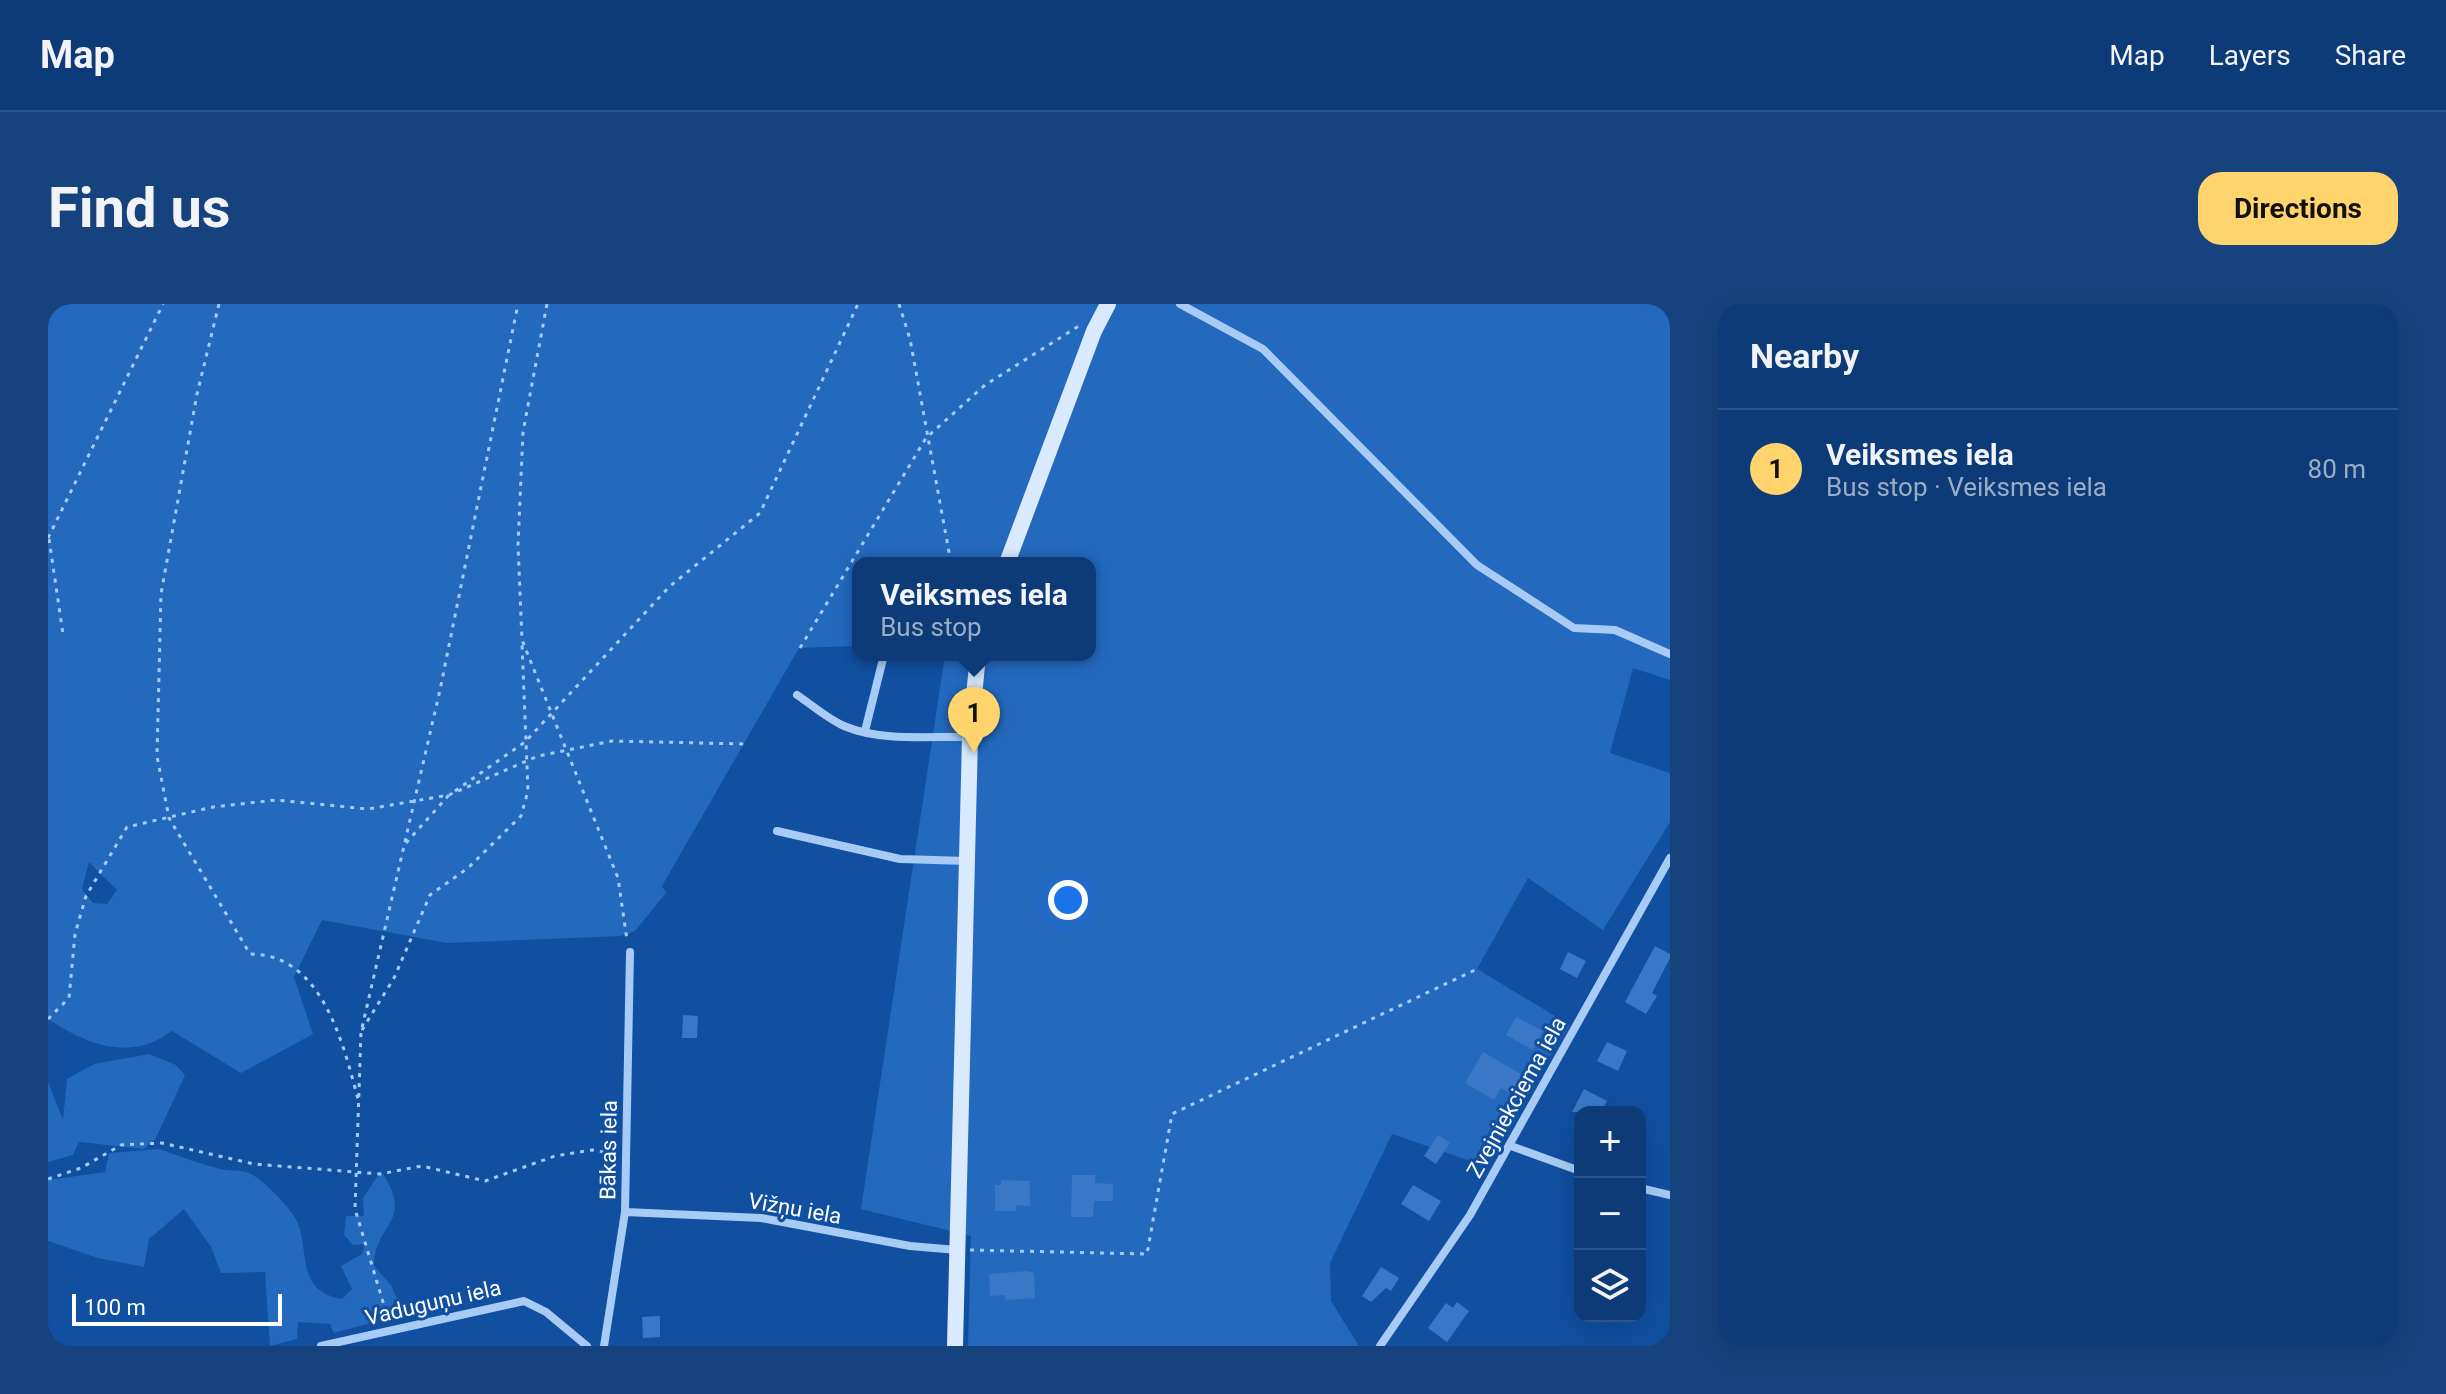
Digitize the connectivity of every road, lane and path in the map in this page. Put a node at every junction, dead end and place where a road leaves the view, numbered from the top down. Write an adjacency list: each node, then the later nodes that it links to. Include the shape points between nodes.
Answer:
1 (163, 304): 10 (path)
2 (219, 304): 31 (path, via 161,594 157,756)
3 (518, 304): 30 (path)
4 (547, 304): 16 (path, via 523,432 518,545)
5 (858, 304): 22 (path, via 760,513 669,587)
6 (899, 304): 9 (path)
7 (1180, 304): 18 (street, via 1263,349 1477,565 1574,628 1615,630)
8 (1107, 306): 9 (path, via 985,385); 13 (main road)
9 (926, 438): 11 (path); 12 (path)
10 (48, 537): 15 (path)
11 (855, 557)
12 (950, 557)
13 (1009, 557)
14 (852, 561): 17 (path)
15 (63, 634)
16 (522, 640): 22 (path); 25 (path)
17 (800, 648)
18 (1670, 654)
19 (882, 661): 23 (street)
20 (977, 661): 24 (main road)
21 (797, 695): 23 (street, via 843,726)
22 (552, 714): 25 (path); 27 (path)
23 (865, 731): 24 (street)
24 (970, 737): 35 (main road)
25 (525, 742): 28 (path); 29 (path)
26 (746, 744): 27 (path, via 612,741)
27 (566, 750): 28 (path); 36 (path, via 618,878)
28 (526, 761): 29 (path); 39 (path, via 528,791 521,816 468,868 430,895 394,978)
29 (449, 795): 30 (path); 33 (path)
30 (414, 801): 31 (path, via 368,809 276,800); 33 (path)
31 (169, 818): 38 (path, via 127,827 86,896 75,934 69,998); 40 (path, via 250,954 272,954 318,990 342,1039)
32 (777, 831): 35 (street, via 900,859)
33 (404, 846): 39 (path)
34 (1670, 858): 41 (street, Zvejniekciema iela)
35 (968, 861): 49 (main road)
36 (630, 952): 42 (street, Bākas iela)
37 (1477, 969): 49 (path, via 1172,1114 1147,1254)
38 (48, 1019)
39 (361, 1032): 40 (path)
40 (359, 1103): 44 (path)
41 (1511, 1146): 43 (street); 55 (street, Zvejniekciema iela)
42 (626, 1157): 44 (path, via 592,1150 555,1156 485,1181 422,1166 380,1174); 48 (street, Bākas iela)
43 (1574, 1169)
44 (354, 1172): 45 (path, via 254,1164 162,1143 121,1145); 50 (path, via 355,1209)
45 (48, 1179)
46 (1646, 1189): 47 (street)
47 (1670, 1195)
48 (625, 1212): 49 (street, Vižņu iela, via 761,1218); 53 (street, Bākas iela)
49 (958, 1250): 54 (main road)
50 (390, 1330): 51 (street, Vaduguņu iela); 52 (street, Vaduguņu iela, via 524,1301)
51 (321, 1346)
52 (587, 1346)
53 (604, 1346)
54 (955, 1346)
55 (1380, 1346)

